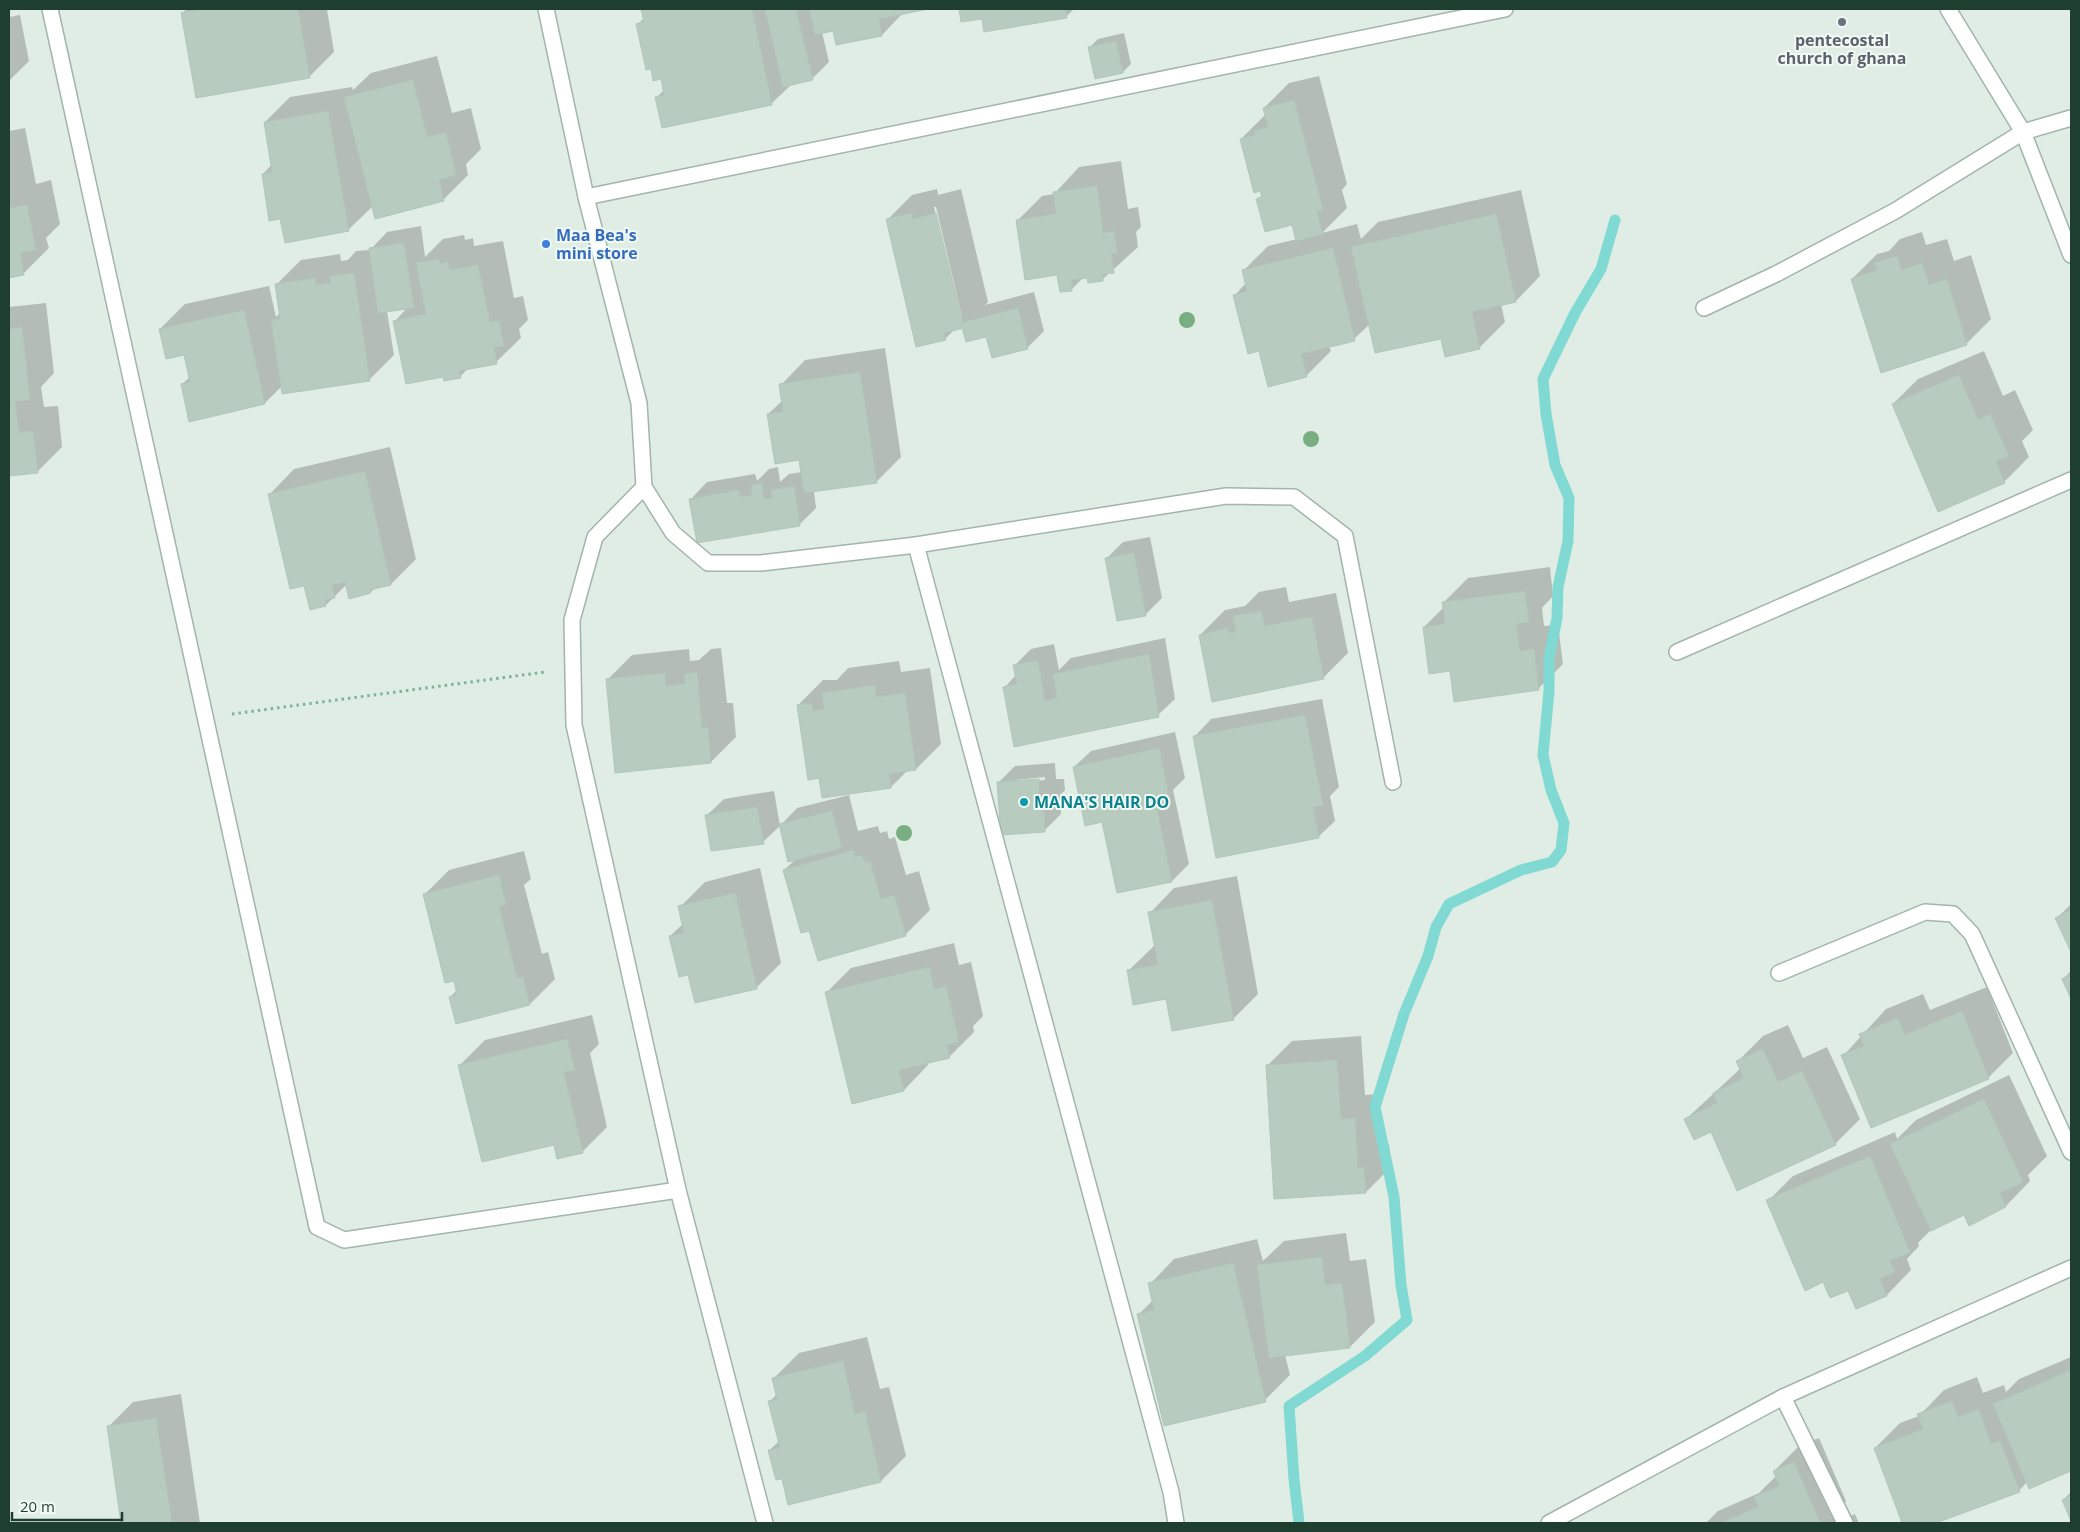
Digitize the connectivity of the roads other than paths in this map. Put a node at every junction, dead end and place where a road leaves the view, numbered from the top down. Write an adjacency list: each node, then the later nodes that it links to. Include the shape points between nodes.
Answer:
1 (50, 9): 17 (street, via 317,1227 344,1240)
2 (546, 9): 7 (street)
3 (1505, 9): 7 (street)
4 (1948, 9): 6 (street)
5 (2071, 118): 6 (street)
6 (2023, 132): 8 (street); 9 (street, via 1895,211)
7 (586, 197): 11 (street, via 639,403)
8 (2071, 255)
9 (1704, 308)
10 (2071, 480): 13 (street)
11 (644, 487): 12 (street, via 673,533 708,563 761,563); 17 (street, via 595,538 572,620 574,725)
12 (916, 546): 14 (street, via 1226,496 1294,497 1345,536); 21 (street, via 1171,1492)
13 (1677, 652)
14 (1393, 782)
15 (1779, 973): 16 (street, via 1925,912 1953,914 1972,934)
16 (2071, 1152)
17 (678, 1190): 20 (street)
18 (2071, 1268): 19 (street)
19 (1783, 1397): 22 (street); 23 (street)
20 (765, 1523)
21 (1176, 1523)
22 (1548, 1523)
23 (1845, 1523)

